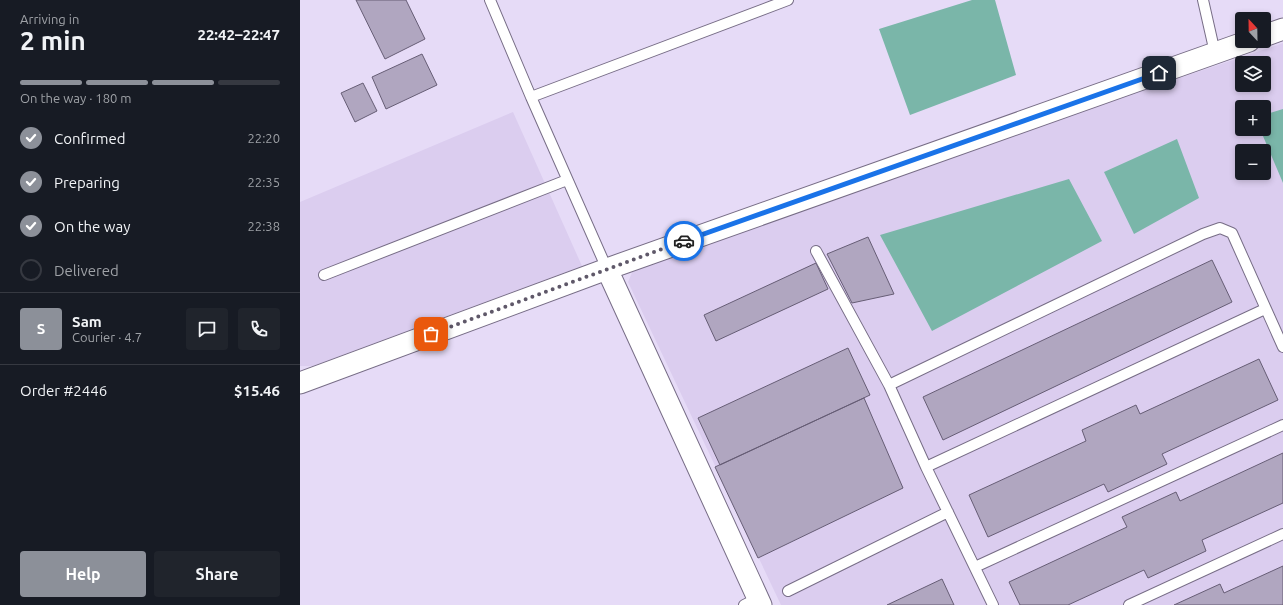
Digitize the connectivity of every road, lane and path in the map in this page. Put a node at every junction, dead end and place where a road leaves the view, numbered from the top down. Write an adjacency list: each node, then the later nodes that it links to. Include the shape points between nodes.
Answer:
1 (490, 0): 8 (lane)
2 (788, 0): 8 (lane)
3 (1203, 0): 7 (lane)
4 (1283, 29): 5 (street)
5 (1271, 33)
6 (1235, 46): 7 (street)
7 (1215, 53): 11 (street)
8 (531, 97): 9 (lane)
9 (567, 180): 11 (lane); 12 (lane)
10 (816, 251): 16 (lane)
11 (606, 269): 15 (street); 23 (street)
12 (324, 275)
13 (1265, 309): 14 (lane); 16 (lane, via 1232,233 1220,228); 18 (lane)
14 (1283, 347)
15 (300, 383)
16 (889, 385): 18 (lane)
17 (1283, 425): 21 (lane)
18 (926, 467): 19 (lane)
19 (948, 512): 21 (lane); 22 (lane)
20 (1283, 534): 25 (lane)
21 (974, 567): 24 (lane)
22 (788, 591)
23 (754, 603)
24 (993, 605)
25 (1129, 605)

